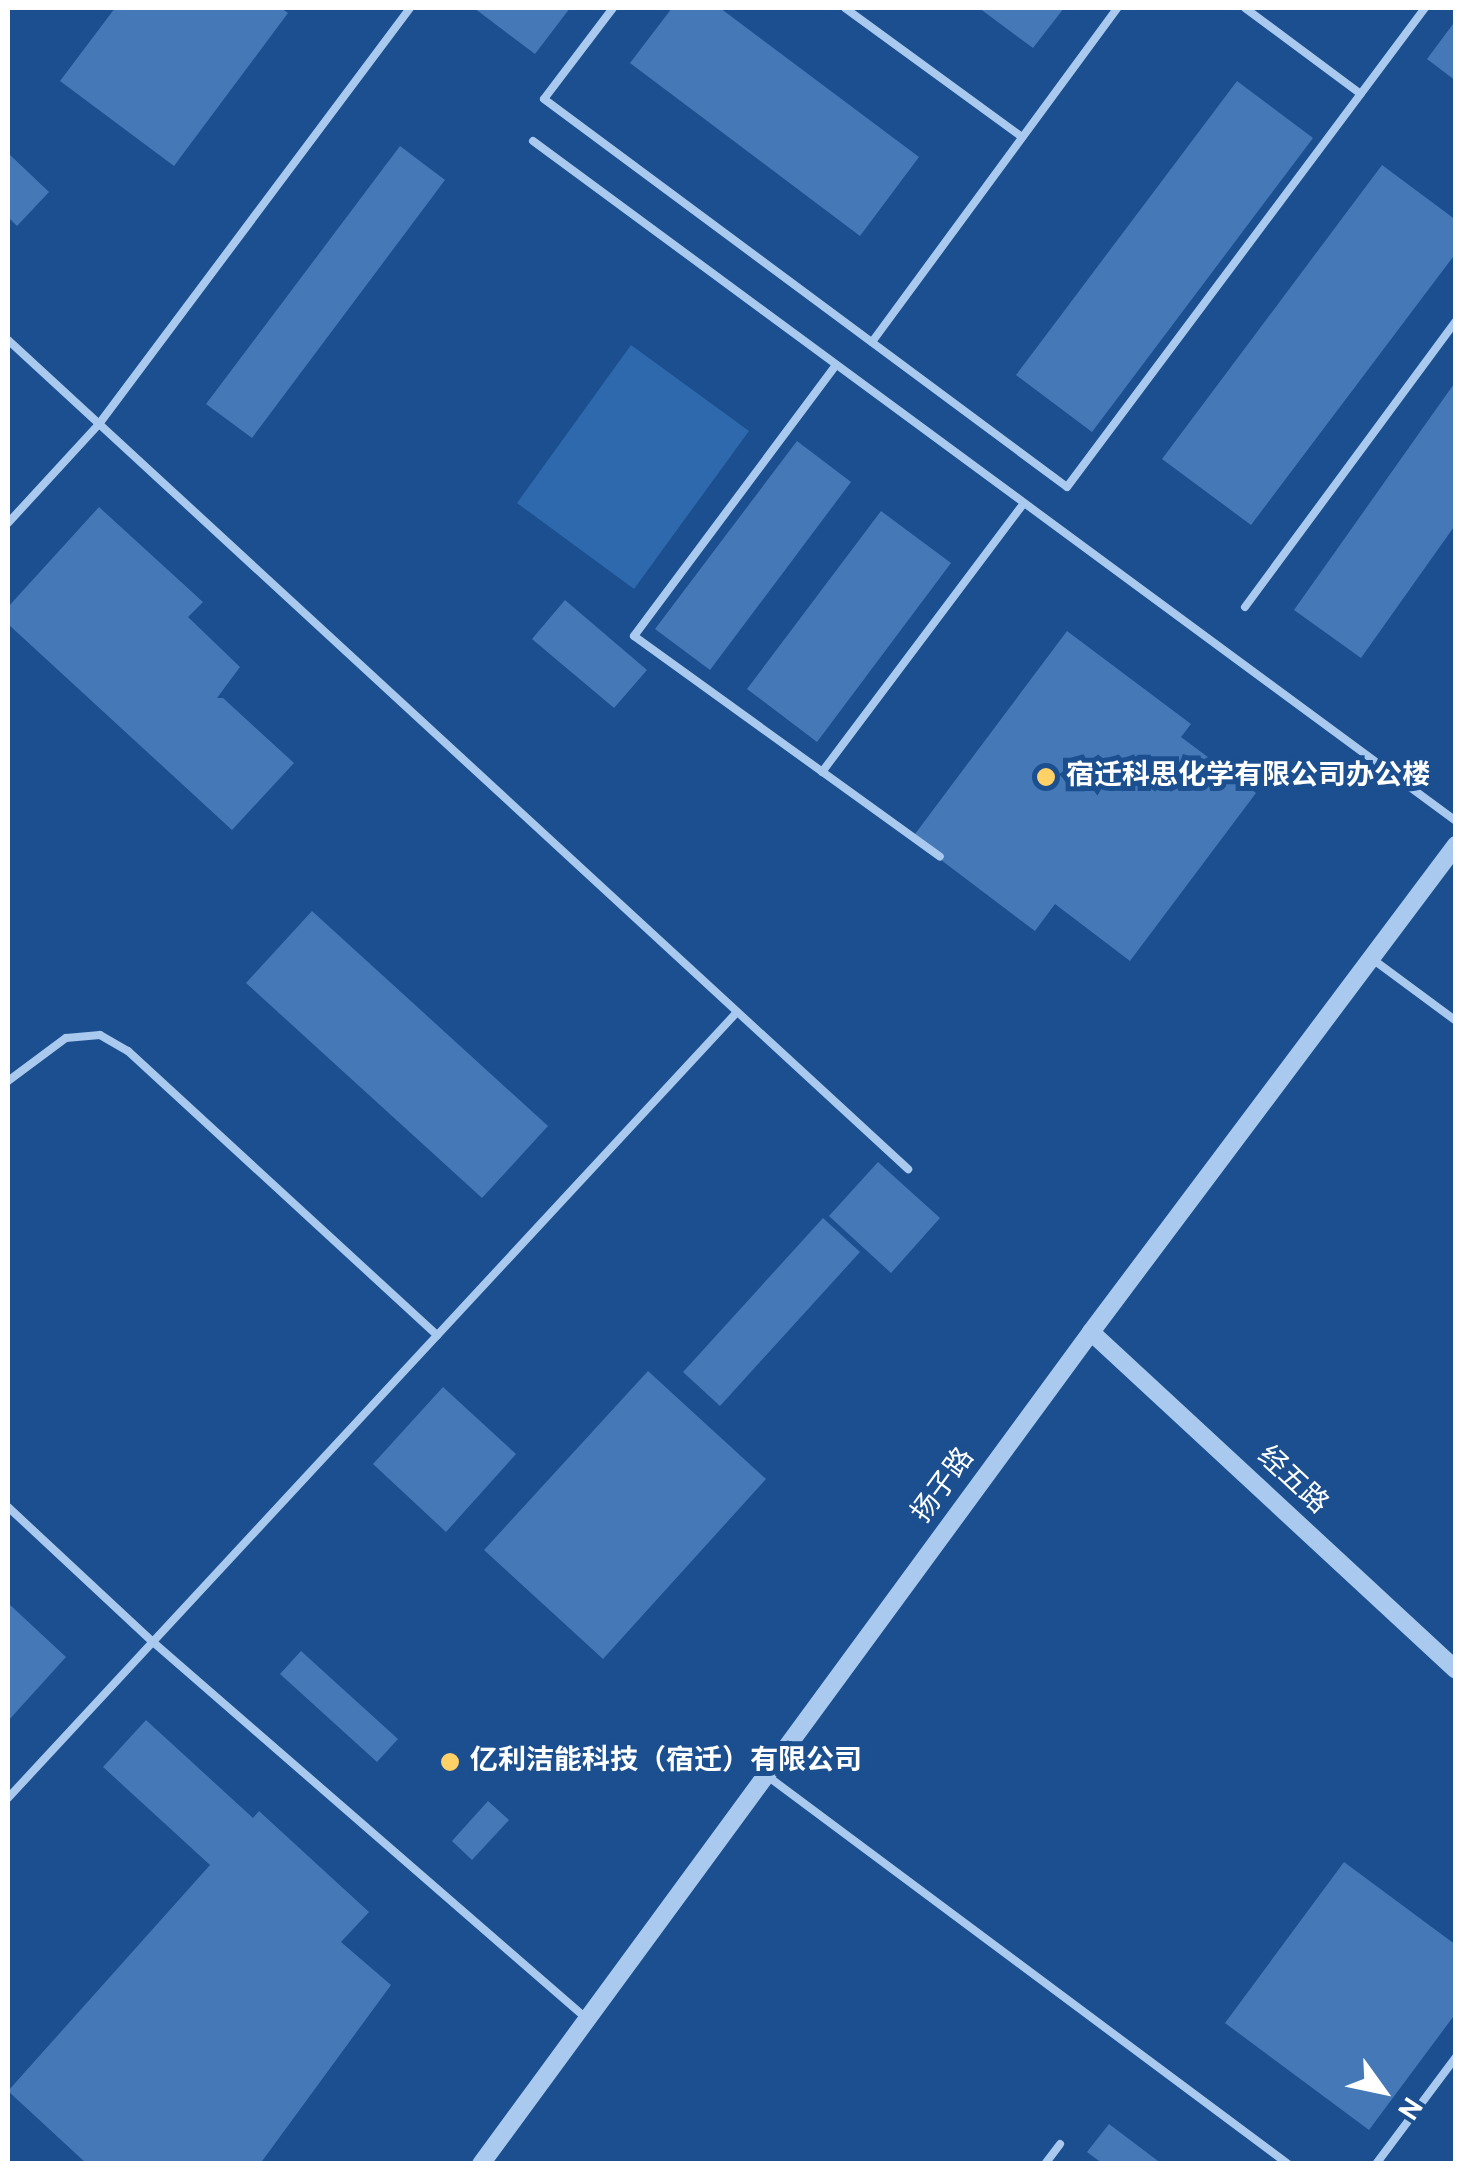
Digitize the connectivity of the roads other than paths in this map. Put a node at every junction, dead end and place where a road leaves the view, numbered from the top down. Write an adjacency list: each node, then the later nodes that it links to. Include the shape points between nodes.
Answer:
1 (409, 8): 14 (lane)
2 (613, 8): 12 (lane, via 544,99)
3 (844, 8): 8 (lane)
4 (1118, 8): 8 (lane)
5 (1244, 8): 7 (lane)
6 (1425, 8): 7 (lane)
7 (1361, 94): 12 (lane, via 1067,488)
8 (1022, 137): 12 (lane)
9 (532, 141): 13 (lane)
10 (1456, 321): 17 (lane)
11 (8, 340): 14 (lane)
12 (872, 342)
13 (836, 364): 15 (lane); 18 (lane, via 634,636)
14 (98, 424): 16 (lane); 23 (lane)
15 (1024, 503): 18 (lane); 19 (lane)
16 (8, 524)
17 (1244, 607)
18 (822, 772): 21 (lane)
19 (1456, 821)
20 (1456, 845): 22 (street, 扬子路)
21 (940, 857)
22 (1371, 958): 24 (lane); 27 (street, 扬子路)
23 (737, 1012): 26 (lane); 28 (lane)
24 (1456, 1021)
25 (8, 1082): 28 (lane, via 66,1038 100,1035 128,1051)
26 (908, 1169)
27 (1091, 1332): 31 (street, 经五路); 32 (street, 扬子路)
28 (437, 1335): 30 (lane)
29 (8, 1508): 30 (lane)
30 (153, 1642): 33 (lane); 34 (lane)
31 (1456, 1670)
32 (766, 1775): 34 (street, 扬子路); 39 (lane)
33 (8, 1798)
34 (587, 2018): 37 (street, 扬子路)
35 (1456, 2057): 40 (lane)
36 (1060, 2144): 38 (lane)
37 (481, 2164)
38 (1046, 2164)
39 (1288, 2164)
40 (1376, 2164)

